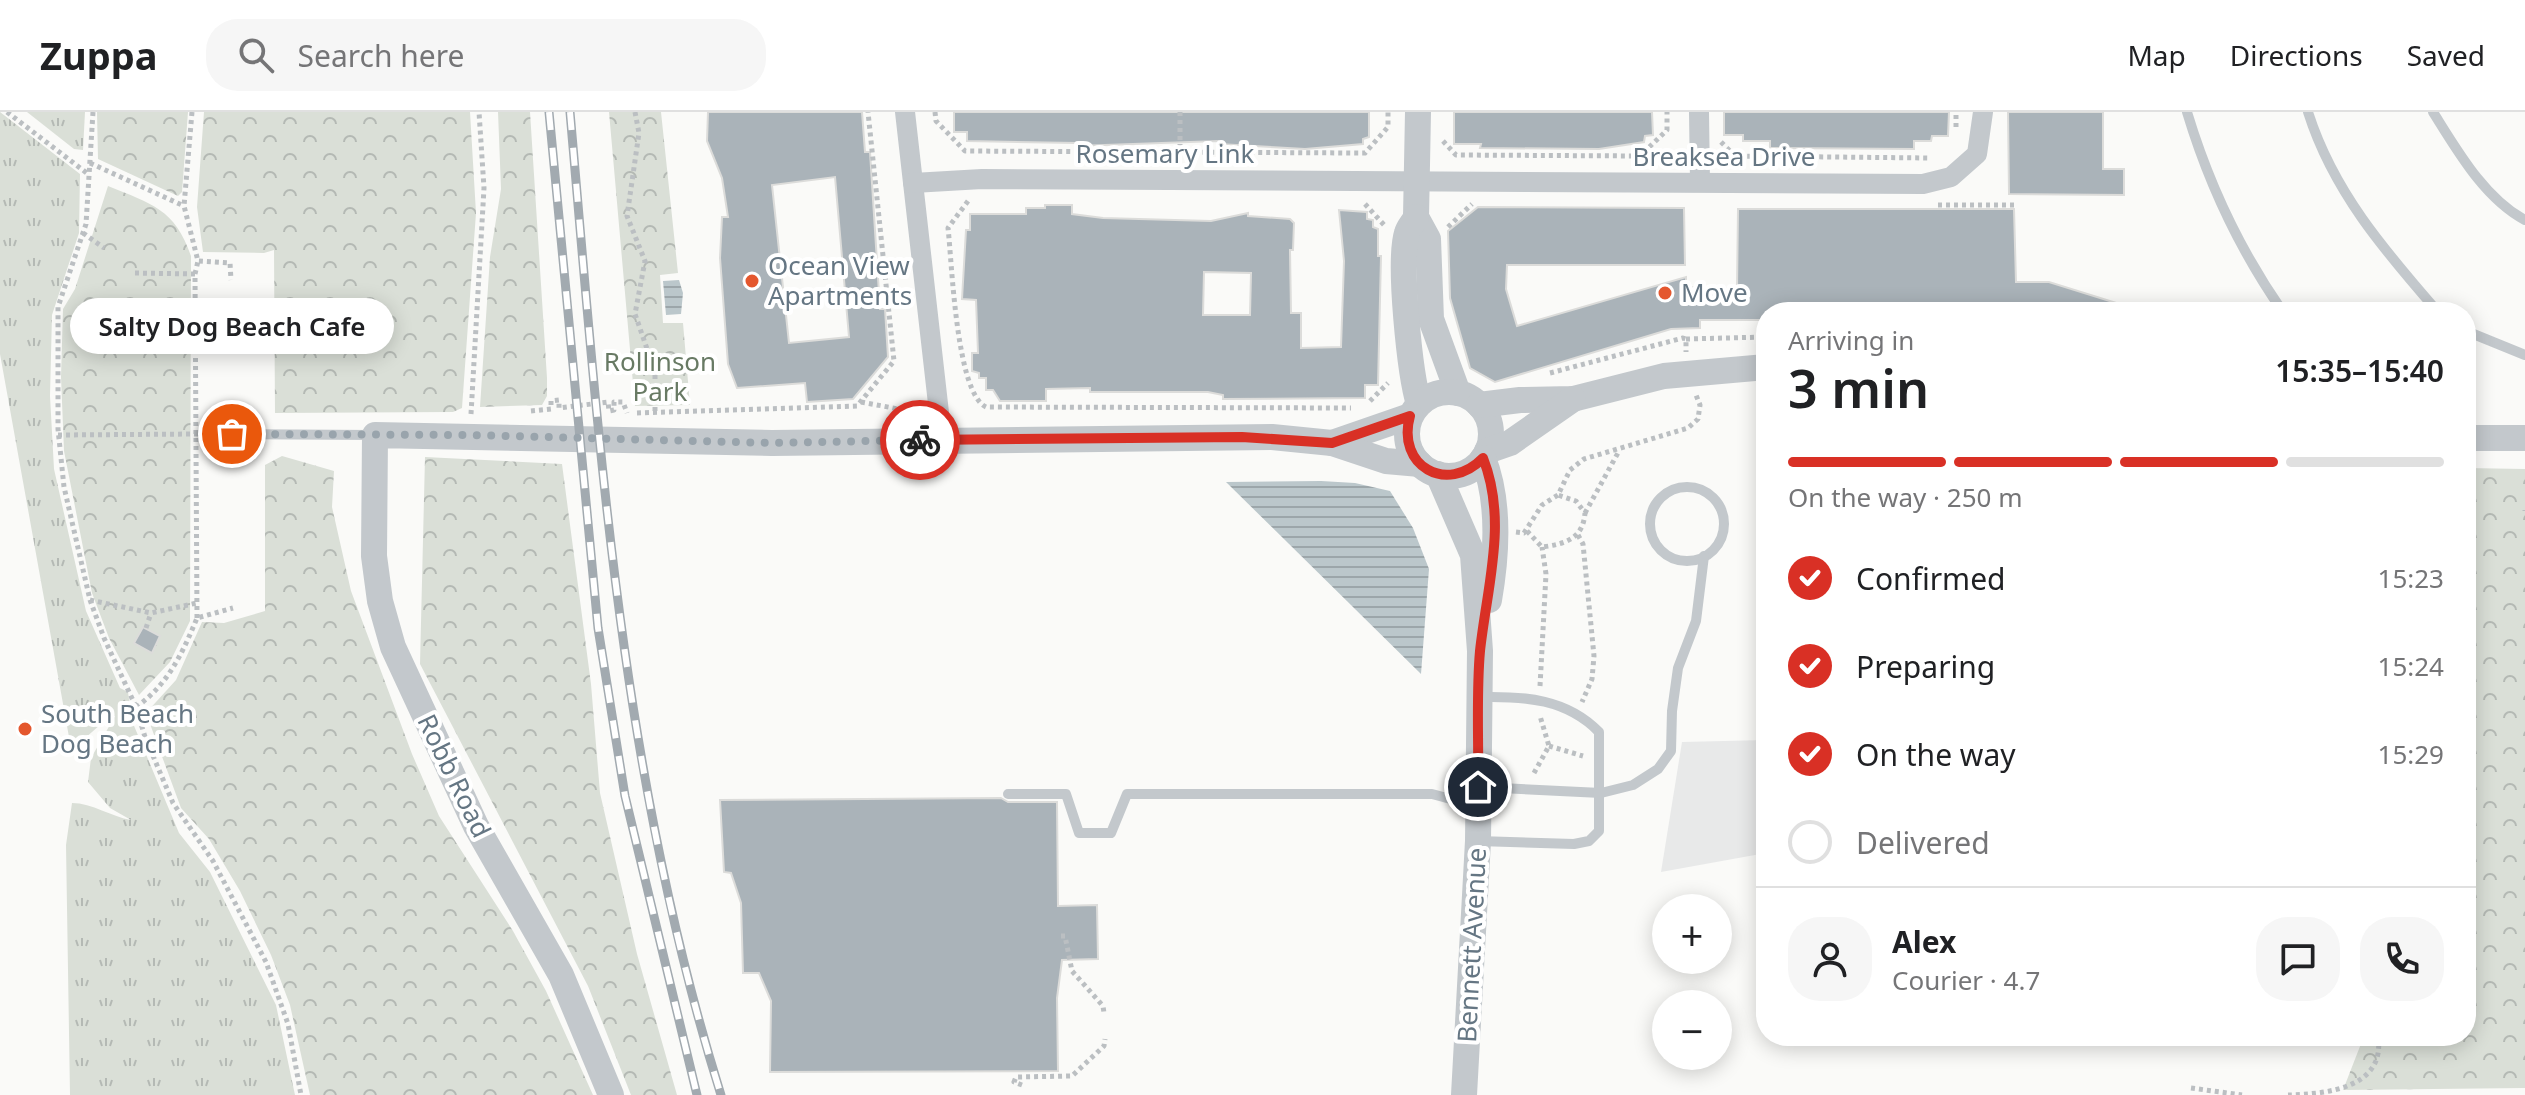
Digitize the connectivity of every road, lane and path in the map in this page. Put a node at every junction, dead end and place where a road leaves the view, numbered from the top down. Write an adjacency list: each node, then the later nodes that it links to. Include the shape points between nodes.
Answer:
1 (7, 112): 25 (path)
2 (93, 112): 24 (path)
3 (192, 112): 32 (path)
4 (479, 112): 64 (path, via 484,188)
5 (635, 112): 62 (path, via 639,133 627,216 645,261 635,314 655,372)
6 (868, 112): 57 (path, via 894,361)
7 (905, 112): 28 (street)
8 (935, 112): 22 (path, via 936,121 965,151)
9 (1180, 112): 22 (path)
10 (1388, 112): 22 (path, via 1388,127 1365,153)
11 (1418, 112): 26 (street)
12 (1667, 112): 21 (path, via 1667,130 1640,156 1456,155 1443,144)
13 (1699, 112): 27 (street)
14 (1956, 112): 20 (path)
15 (1983, 112): 27 (street, Breaksea Drive, via 1977,154 1965,169 1938,182)
16 (2187, 112): 43 (lane, via 2223,213)
17 (2308, 112): 44 (lane, via 2326,160 2358,217)
18 (2433, 112): 34 (lane, via 2464,160 2511,212)
19 (1720, 131): 23 (path, via 1721,143 1735,156)
20 (1956, 134)
21 (1443, 135)
22 (1180, 151)
23 (1942, 158)
24 (90, 163): 25 (path); 32 (path)
25 (89, 174): 37 (path)
26 (1417, 182): 27 (street, Breaksea Drive); 28 (street, Rosemary Link); 33 (street)
27 (1700, 182)
28 (913, 183): 71 (street)
29 (967, 197): 56 (path, via 948,228 965,372)
30 (1357, 199): 35 (path, via 1357,205 1366,204)
31 (1486, 204): 36 (path, via 1470,204)
32 (184, 206): 39 (path)
33 (1416, 217): 54 (street, via 1428,239 1431,319); 60 (street, via 1407,234 1405,285)
34 (2525, 220)
35 (1387, 228)
36 (1445, 230)
37 (83, 233): 38 (path); 67 (path, via 58,307)
38 (104, 248)
39 (198, 261): 41 (path); 42 (path, via 230,263)
40 (135, 273): 41 (path)
41 (195, 274): 65 (path)
42 (231, 280)
43 (2276, 302)
44 (2430, 302)
45 (2476, 335): 49 (lane)
46 (1756, 337): 47 (path)
47 (1686, 339): 48 (path); 52 (path)
48 (1686, 354)
49 (2525, 355)
50 (1756, 368): 55 (street, via 1664,376)
51 (1388, 374): 56 (path, via 1388,385 1363,408 986,407)
52 (1538, 376)
53 (1695, 390): 73 (path, via 1698,419 1688,428)
54 (1469, 399): 55 (street); 60 (street, via 1444,392); 74 (street, via 1490,427)
55 (1573, 399): 74 (street)
56 (978, 401): 58 (path)
57 (860, 402): 59 (path); 62 (path)
58 (971, 406)
59 (904, 410)
60 (1415, 410): 72 (street); 75 (street, via 1408,442)
61 (525, 411): 62 (path, via 551,409 551,401 559,400 559,408 608,402 609,411 614,402 623,402 625,413)
62 (655, 412)
63 (232, 420): 65 (path, via 216,422)
64 (470, 420): 68 (street); 71 (street, via 772,443)
65 (197, 434): 67 (path); 84 (path)
66 (232, 434): 68 (lane)
67 (58, 435): 83 (path, via 64,487)
68 (375, 435): 109 (street, Robb Road, via 374,556 393,647 476,826 561,975)
69 (2476, 438): 70 (street)
70 (2525, 438)
71 (942, 439): 72 (street, via 1272,437)
72 (1332, 443): 75 (street)
73 (1619, 451): 76 (path, via 1584,459 1570,470); 77 (path)
74 (1485, 454): 75 (street, via 1463,473); 78 (street, Bennett Avenue)
75 (1429, 469): 89 (street, Bennett Avenue, via 1473,555)
76 (1558, 495): 77 (path, via 1576,501); 79 (path, via 1542,505)
77 (1585, 513): 80 (path)
78 (1495, 530): 79 (path); 89 (street, Bennett Avenue)
79 (1527, 531): 81 (path)
80 (1578, 535): 81 (path, via 1564,544); 94 (path, via 1594,656 1588,692)
81 (1542, 547): 90 (path, via 1546,574)
82 (1704, 556): 82 (lane, via 1721,538 1722,513 1716,501 1696,488 1671,491 1654,506 1654,540 1660,550 1681,560); 99 (lane, via 1696,621 1678,668 1671,751 1658,769 1633,785)
83 (90, 600): 86 (path); 92 (path)
84 (197, 603): 86 (path); 87 (path)
85 (233, 608): 87 (path)
86 (151, 613): 88 (path)
87 (197, 618): 92 (path, via 182,655)
88 (146, 628)
89 (1480, 651): 91 (street, Bennett Avenue)
90 (1540, 688)
91 (1479, 697): 94 (lane, via 1539,700); 97 (street, Bennett Avenue)
92 (136, 707): 108 (path, via 179,815 213,861 266,962 288,1024)
93 (1538, 712): 95 (path)
94 (1575, 712): 96 (lane, via 1599,732)
95 (1549, 746): 96 (path); 98 (path, via 1534,771)
96 (1601, 760): 99 (lane)
97 (1478, 787): 98 (lane); 101 (street, Bennett Avenue)
98 (1533, 790): 99 (lane)
99 (1601, 793): 101 (lane, via 1599,831 1589,841 1574,844)
100 (1008, 794): 101 (lane, via 1066,794 1079,833 1111,833 1127,794 1432,794 1458,801)
101 (1478, 830): 110 (street, Bennett Avenue)
102 (1061, 936): 103 (path, via 1072,971)
103 (1104, 1013)
104 (1105, 1039): 106 (path, via 1072,1076 1016,1077 1014,1082)
105 (2378, 1046): 112 (path, via 2377,1062 2363,1080 2327,1094)
106 (1022, 1085)
107 (2191, 1088): 111 (path)
108 (301, 1095)
109 (611, 1095)
110 (1464, 1095)
111 (2242, 1095)
112 (2288, 1095)

